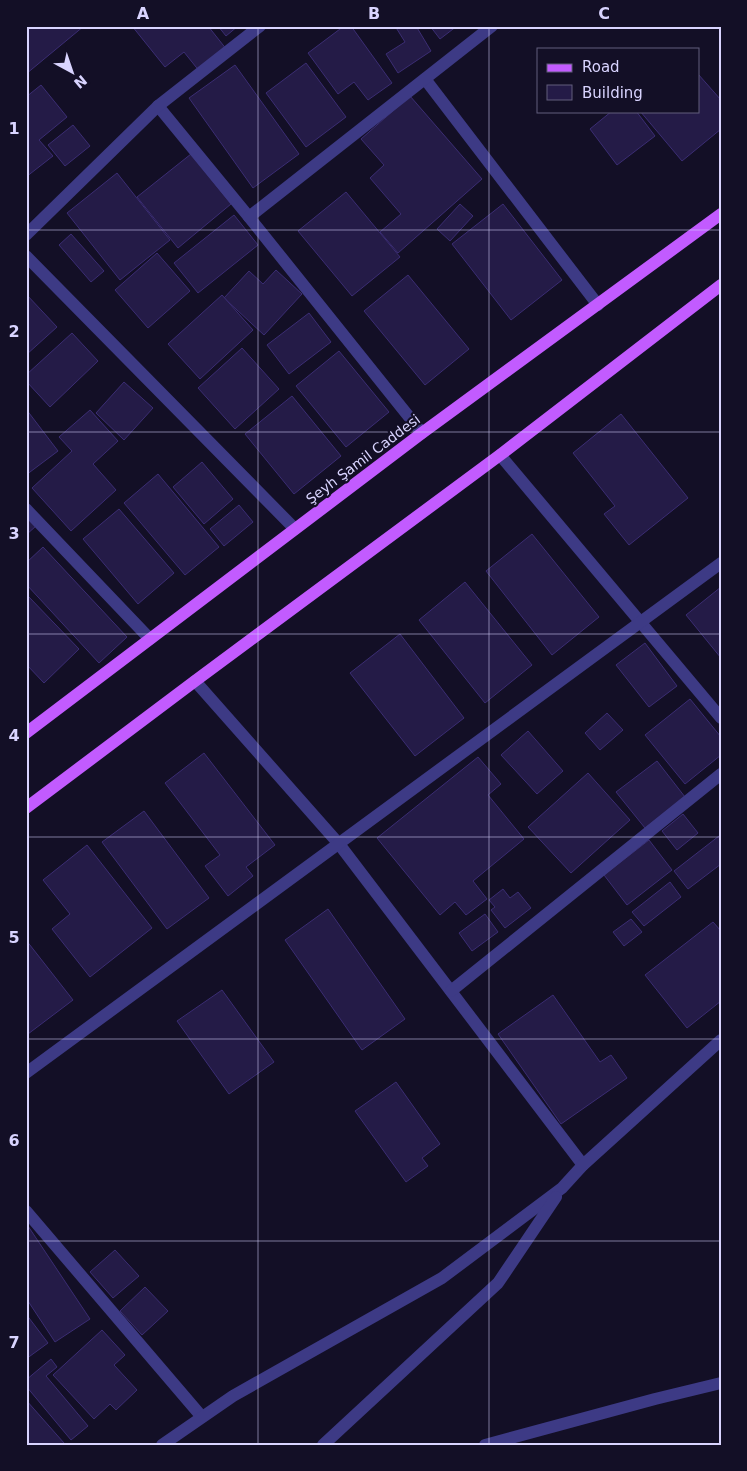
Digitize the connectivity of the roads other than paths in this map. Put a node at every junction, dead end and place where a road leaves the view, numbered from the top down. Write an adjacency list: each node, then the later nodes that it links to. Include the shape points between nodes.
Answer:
1 (260, 26): 4 (street)
2 (492, 26): 3 (street)
3 (425, 79): 6 (street); 10 (street)
4 (158, 106): 6 (street); 7 (street)
5 (721, 214): 10 (main road, Şeyh Şamil Caddesi)
6 (249, 217): 11 (street)
7 (26, 235)
8 (26, 256): 14 (street)
9 (721, 285): 12 (main road)
10 (598, 305): 11 (main road, Şeyh Şamil Caddesi)
11 (422, 433): 14 (main road, Şeyh Şamil Caddesi)
12 (500, 456): 16 (street); 18 (main road)
13 (26, 510): 17 (street)
14 (295, 529): 17 (main road, Şeyh Şamil Caddesi)
15 (721, 563): 16 (street)
16 (640, 622): 19 (street); 23 (street)
17 (150, 639): 20 (main road, Şeyh Şamil Caddesi)
18 (195, 681): 22 (main road); 23 (street)
19 (721, 718)
20 (26, 733)
21 (721, 774): 24 (street)
22 (26, 808)
23 (339, 844): 24 (street); 26 (street)
24 (451, 991): 27 (street)
25 (721, 1040): 27 (street)
26 (26, 1073)
27 (583, 1165): 28 (street)
28 (562, 1188): 31 (street, via 442,1278 233,1396); 33 (street, via 498,1283)
29 (26, 1211): 31 (street)
30 (721, 1383): 34 (street)
31 (202, 1417): 32 (street)
32 (162, 1445)
33 (323, 1445)
34 (485, 1445)

